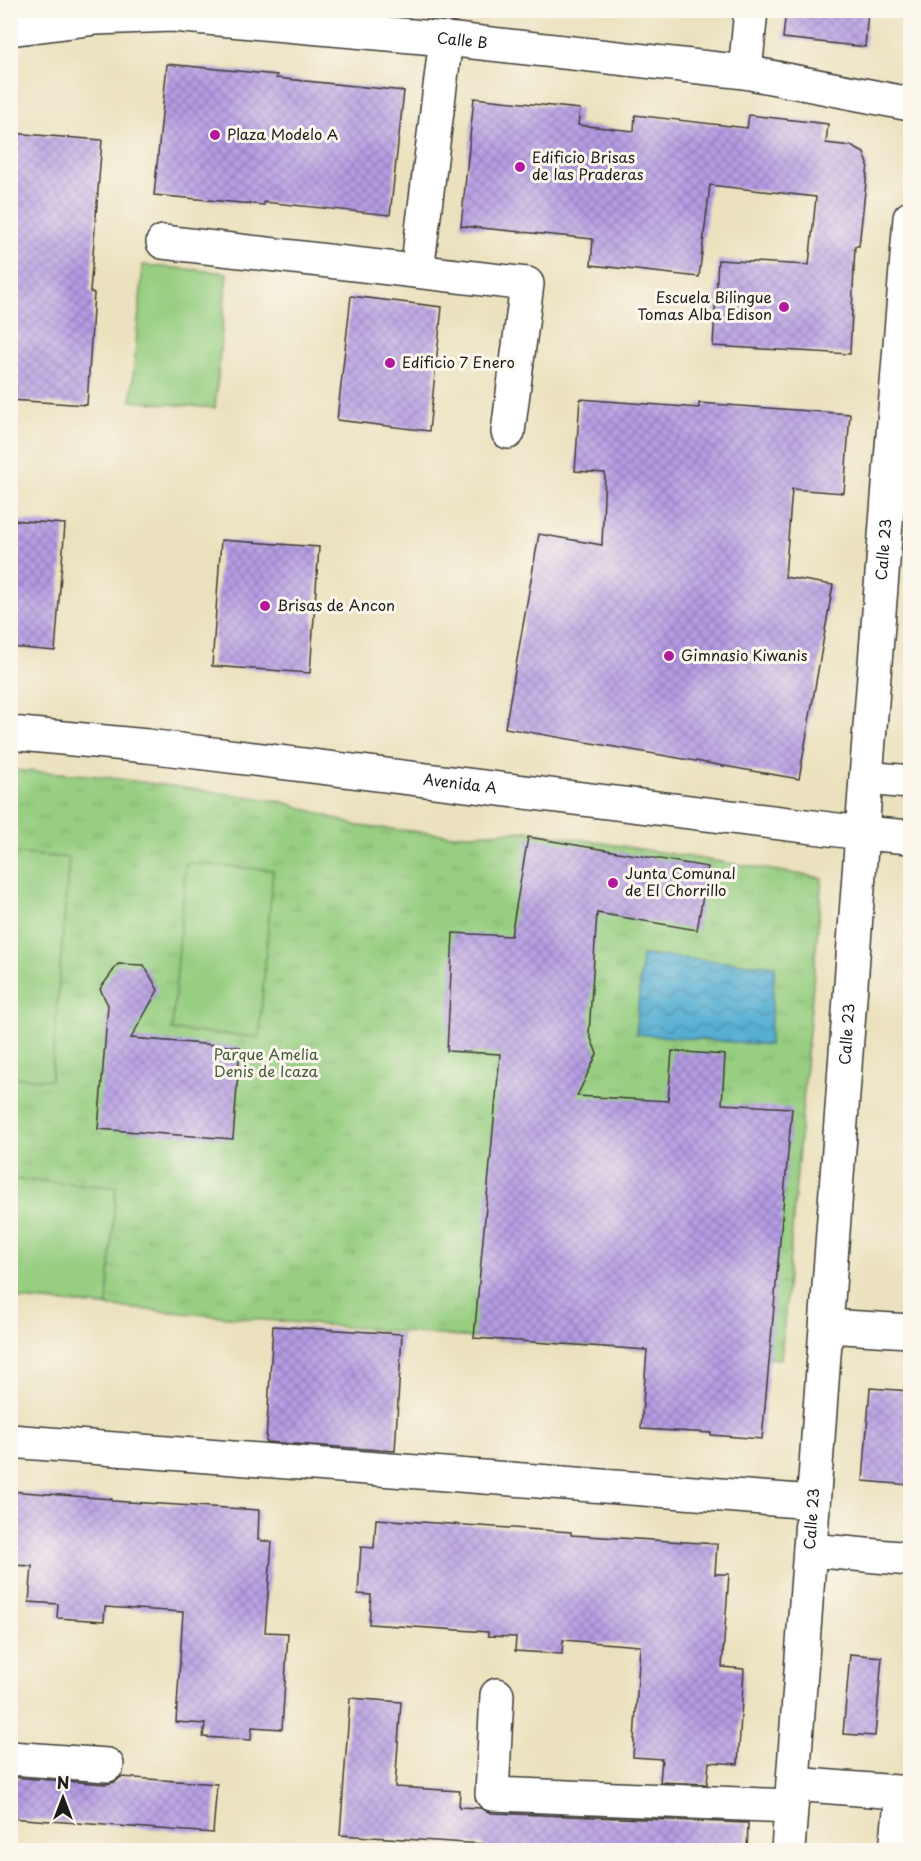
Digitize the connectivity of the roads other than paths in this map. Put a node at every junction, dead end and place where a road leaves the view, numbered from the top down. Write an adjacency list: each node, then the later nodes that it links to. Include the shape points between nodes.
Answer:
1 (751, 10): 4 (street)
2 (10, 29): 3 (street, Calle B, via 96,18 172,15)
3 (446, 39): 4 (street, Calle B); 8 (street)
4 (745, 72): 5 (street, Calle B)
5 (910, 104)
6 (910, 218): 11 (street, Calle 23)
7 (163, 242): 8 (street)
8 (417, 271): 9 (street, via 527,284)
9 (508, 432)
10 (10, 733): 13 (street, Avenida A, via 147,746)
11 (866, 778): 12 (street); 13 (street, Calle 23)
12 (910, 782)
13 (862, 833): 14 (street, Avenida A); 15 (street, Calle 23)
14 (910, 837)
15 (827, 1326): 16 (street); 18 (street, Calle 23)
16 (910, 1331)
17 (10, 1441): 18 (street)
18 (813, 1502): 19 (street, Calle 23)
19 (810, 1551): 20 (street); 25 (street, Calle 23)
20 (910, 1559)
21 (496, 1695): 25 (street, via 492,1794)
22 (10, 1758): 23 (street)
23 (107, 1765)
24 (906, 1792): 25 (street); 27 (street)
25 (792, 1795): 26 (street, Calle 23)
26 (788, 1851)
27 (896, 1851)

